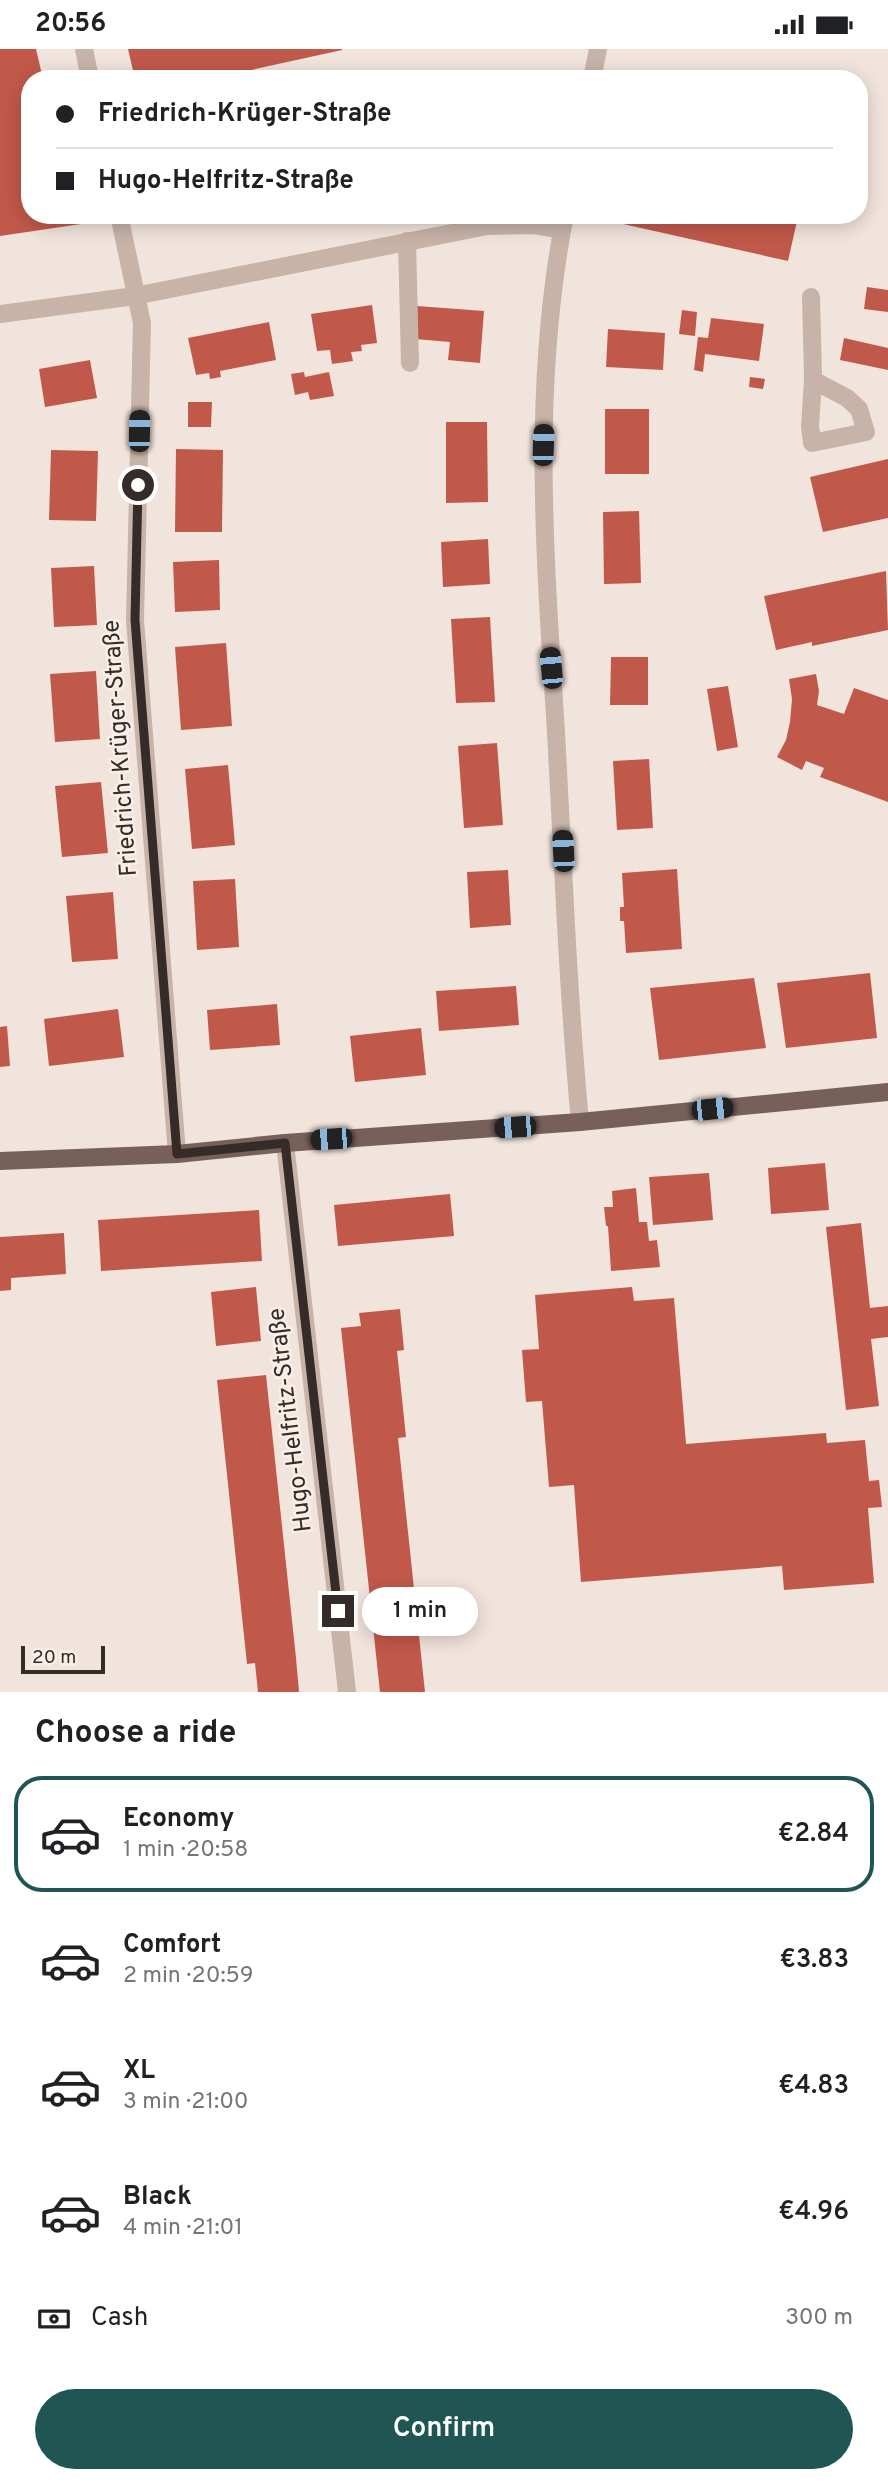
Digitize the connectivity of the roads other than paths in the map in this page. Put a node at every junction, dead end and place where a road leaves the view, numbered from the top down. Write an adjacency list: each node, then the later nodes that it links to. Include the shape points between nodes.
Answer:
1 (84, 49): 3 (street)
2 (598, 49): 4 (street)
3 (88, 70)
4 (594, 70)
5 (121, 224): 9 (street, Friedrich-Krüger-Straße)
6 (548, 224): 8 (street, via 487,226)
7 (564, 224): 15 (street, via 547,342 542,471)
8 (407, 241): 9 (street); 12 (street)
9 (135, 296): 11 (street); 17 (street, Friedrich-Krüger-Straße, via 142,323 135,620)
10 (811, 297): 13 (street)
11 (0, 314)
12 (410, 363)
13 (813, 380)
14 (888, 1092): 15 (main road)
15 (580, 1122): 16 (main road)
16 (285, 1143): 17 (main road); 19 (street, Hugo-Helfritz-Straße)
17 (177, 1154): 18 (main road)
18 (0, 1161)
19 (347, 1692)

